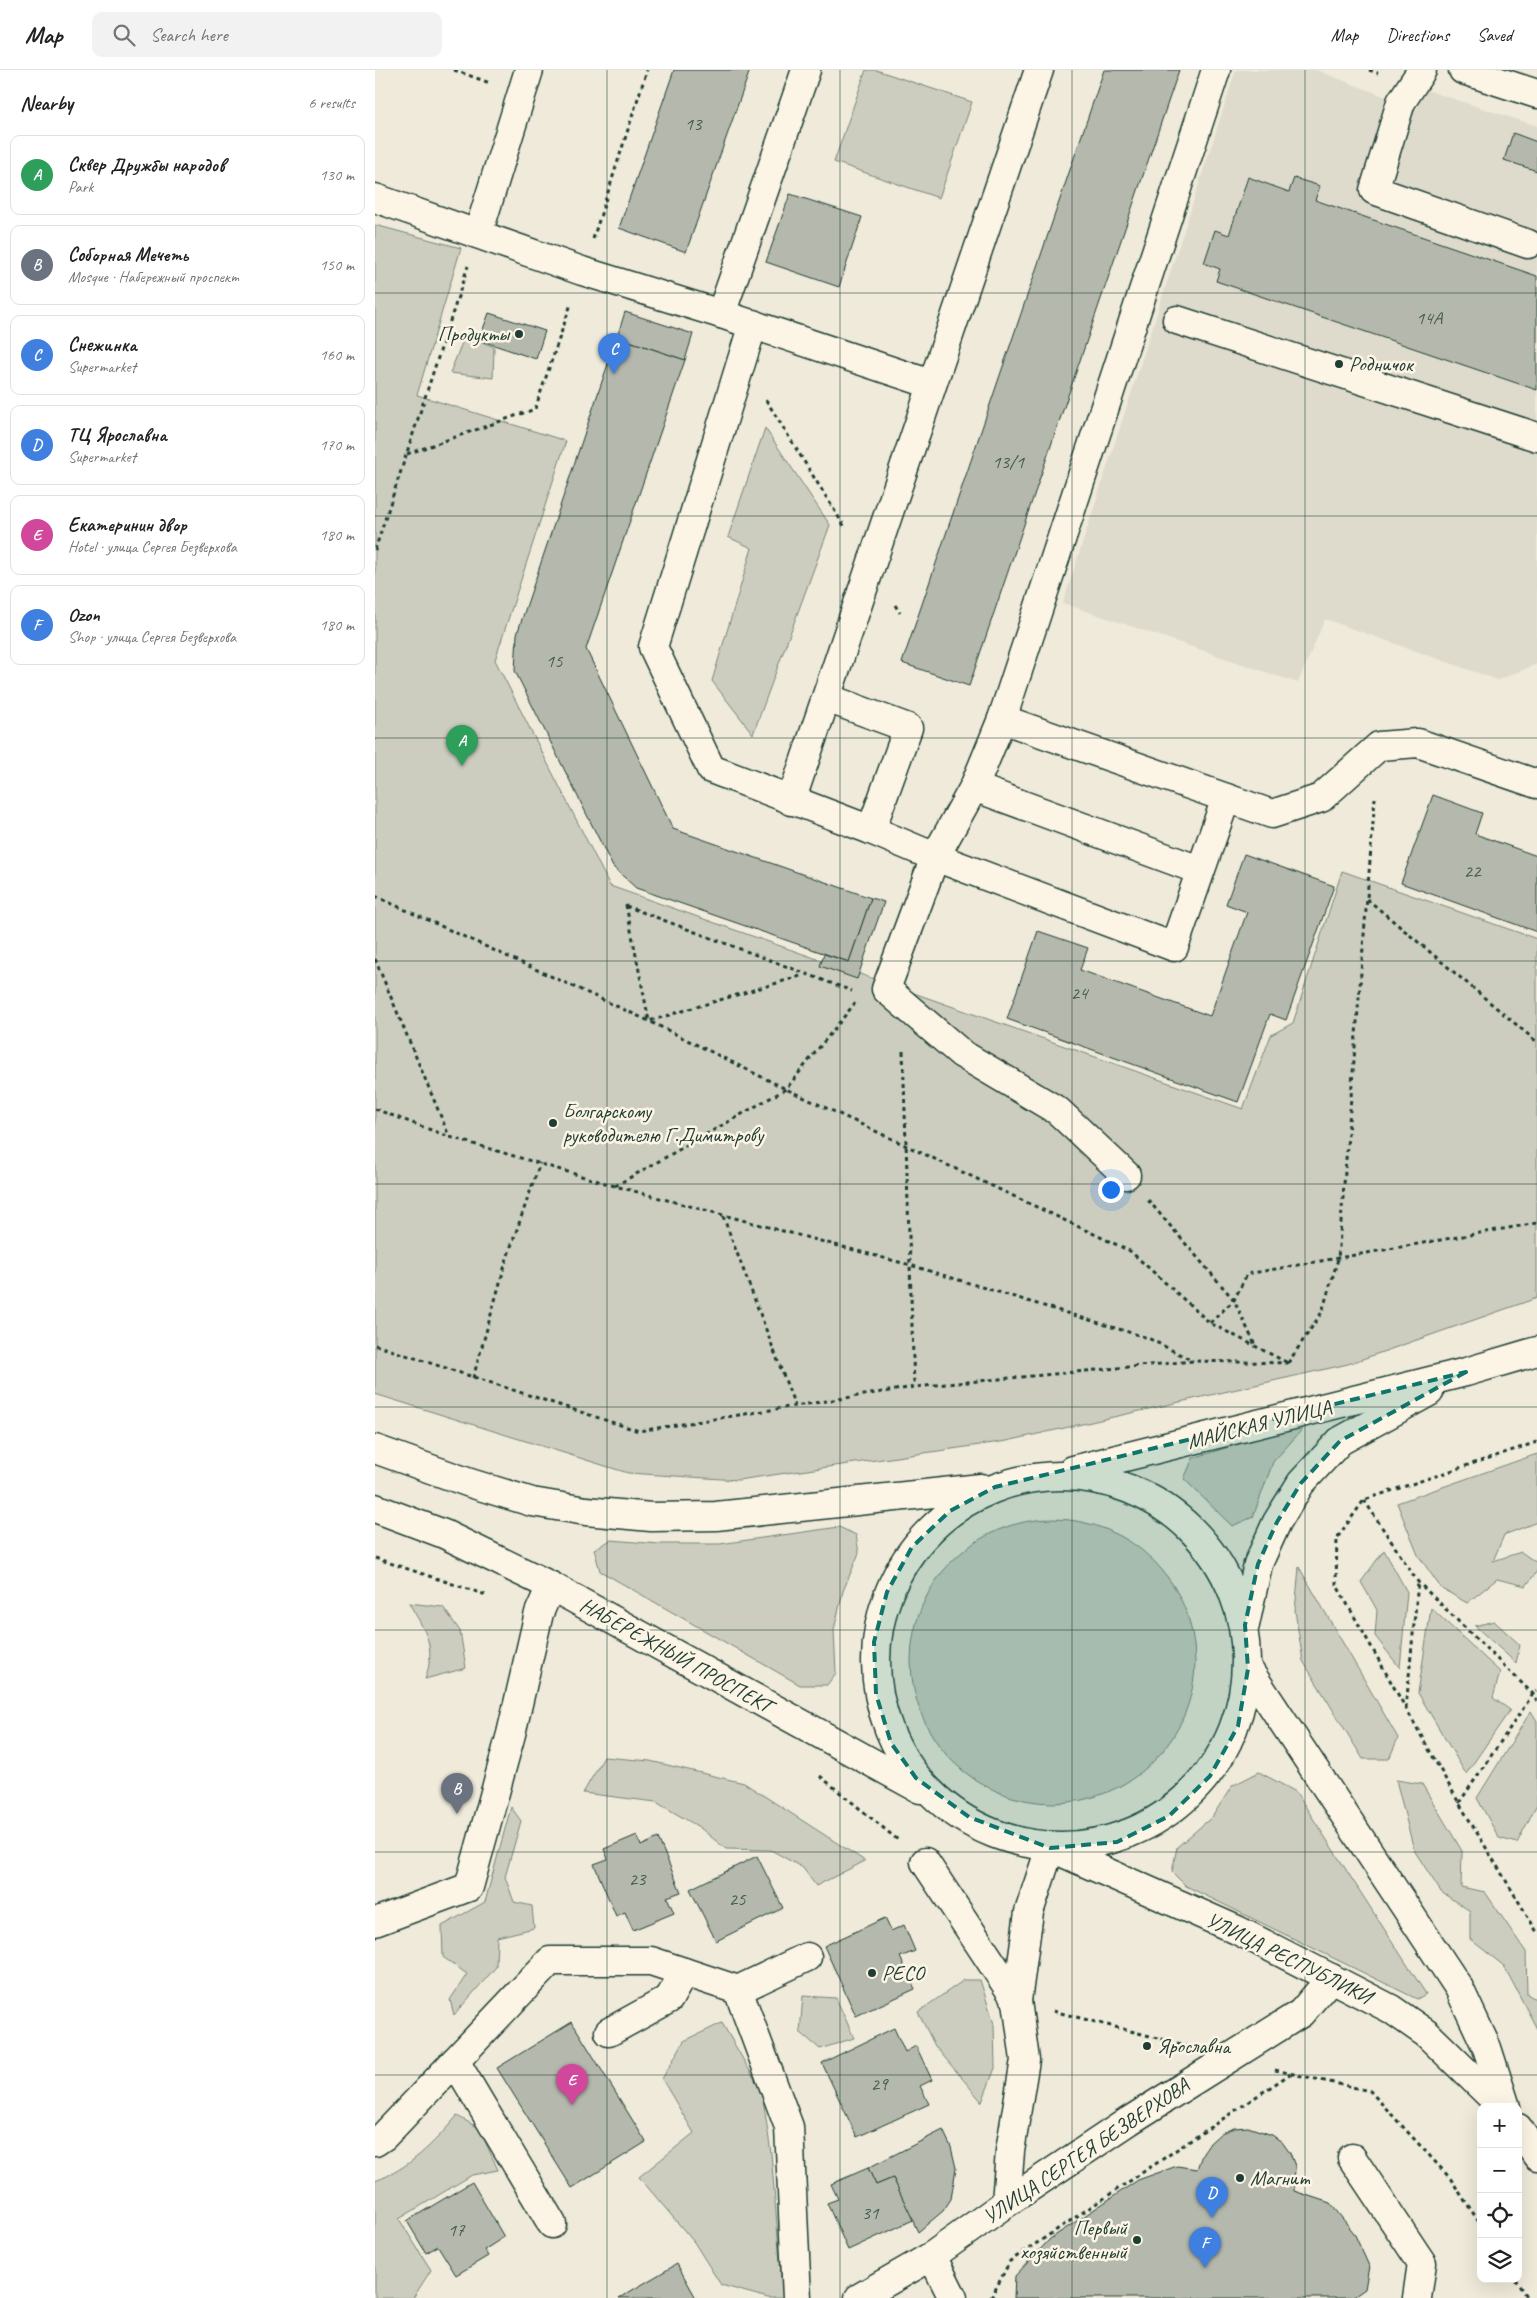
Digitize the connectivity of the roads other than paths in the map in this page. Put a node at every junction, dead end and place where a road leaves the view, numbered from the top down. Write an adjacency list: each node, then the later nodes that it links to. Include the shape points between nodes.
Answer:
1 (529, 70): 9 (main road)
2 (806, 70): 11 (main road)
3 (1039, 70): 14 (main road)
4 (1216, 70): 17 (main road)
5 (1422, 70): 10 (main road, via 1401,102 1374,190)
6 (1477, 72): 7 (main road)
7 (1537, 94)
8 (375, 198): 9 (main road)
9 (478, 234): 11 (main road, via 582,271)
10 (1529, 244)
11 (721, 314): 13 (main road)
12 (1177, 320): 15 (main road)
13 (753, 324): 14 (main road); 21 (main road, via 653,647 711,769)
14 (931, 384): 16 (main road)
15 (1537, 437)
16 (827, 698): 21 (main road); 22 (main road, via 908,728)
17 (1002, 719): 19 (main road); 20 (main road)
18 (1537, 784): 20 (main road, via 1419,743 1379,746 1321,798 1272,814)
19 (974, 787): 23 (main road); 24 (main road)
20 (1227, 798): 24 (main road)
21 (791, 801): 22 (main road)
22 (871, 830): 23 (main road)
23 (935, 857): 24 (main road, via 1174,947); 25 (main road, via 874,992 962,1054 1058,1111)
24 (1199, 870)
25 (1126, 1175)
26 (1537, 1351): 27 (main road, МАЙСКАЯ УЛИЦА)
27 (1466, 1372): 29 (main road, МАЙСКАЯ УЛИЦА); 33 (main road, МАЙСКАЯ УЛИЦА, via 1340,1441 1301,1484 1277,1522 1258,1564)
28 (375, 1448): 30 (main road, via 470,1484 532,1502 651,1517 716,1516)
29 (1052, 1476): 30 (main road); 33 (main road, via 1104,1480 1154,1500 1195,1532 1227,1575)
30 (995, 1487): 35 (main road, via 950,1511 912,1548 887,1592 874,1642 875,1694 891,1744 916,1778)
31 (375, 1508): 32 (main road, НАБЕРЕЖНЫЙ ПРОСПЕКТ, via 444,1534)
32 (551, 1586): 35 (main road, НАБЕРЕЖНЫЙ ПРОСПЕКТ); 38 (main road, via 539,1614 511,1734 469,1887)
33 (1245, 1625): 34 (main road)
34 (1248, 1669): 36 (main road, via 1238,1726 1210,1776 1169,1816 1117,1842); 47 (main road, via 1459,1988 1487,2048)
35 (969, 1817): 36 (main road, УЛИЦА РЕСПУБЛИКИ)
36 (1050, 1848): 41 (main road, УЛИЦА РЕСПУБЛИКИ, via 1237,1930); 43 (main road, via 1029,1912)
37 (925, 1862): 43 (main road)
38 (375, 1922)
39 (807, 1957): 42 (main road)
40 (684, 1972): 42 (main road); 44 (main road, via 669,1999); 45 (main road, via 651,1961 550,1961)
41 (1331, 1978): 46 (main road, УЛИЦА РЕСПУБЛИКИ, via 1391,2009 1427,2034); 52 (main road, УЛИЦА СЕРГЕЯ БЕЗВЕРХОВА, via 1301,2013 1228,2057)
42 (738, 1990): 56 (main road, via 789,2127)
43 (1017, 2001): 52 (main road, via 1025,2060 1010,2150)
44 (609, 2032)
45 (455, 2062): 49 (main road); 53 (main road)
46 (1498, 2103)
47 (1505, 2103)
48 (1522, 2134): 50 (main road)
49 (375, 2142)
50 (1537, 2156)
51 (1352, 2158): 58 (main road, via 1422,2263)
52 (1006, 2203): 54 (main road, УЛИЦА СЕРГЕЯ БЕЗВЕРХОВА)
53 (552, 2224)
54 (932, 2256): 55 (main road, УЛИЦА СЕРГЕЯ БЕЗВЕРХОВА); 57 (main road)
55 (865, 2296)
56 (797, 2298)
57 (953, 2298)
58 (1417, 2298)

